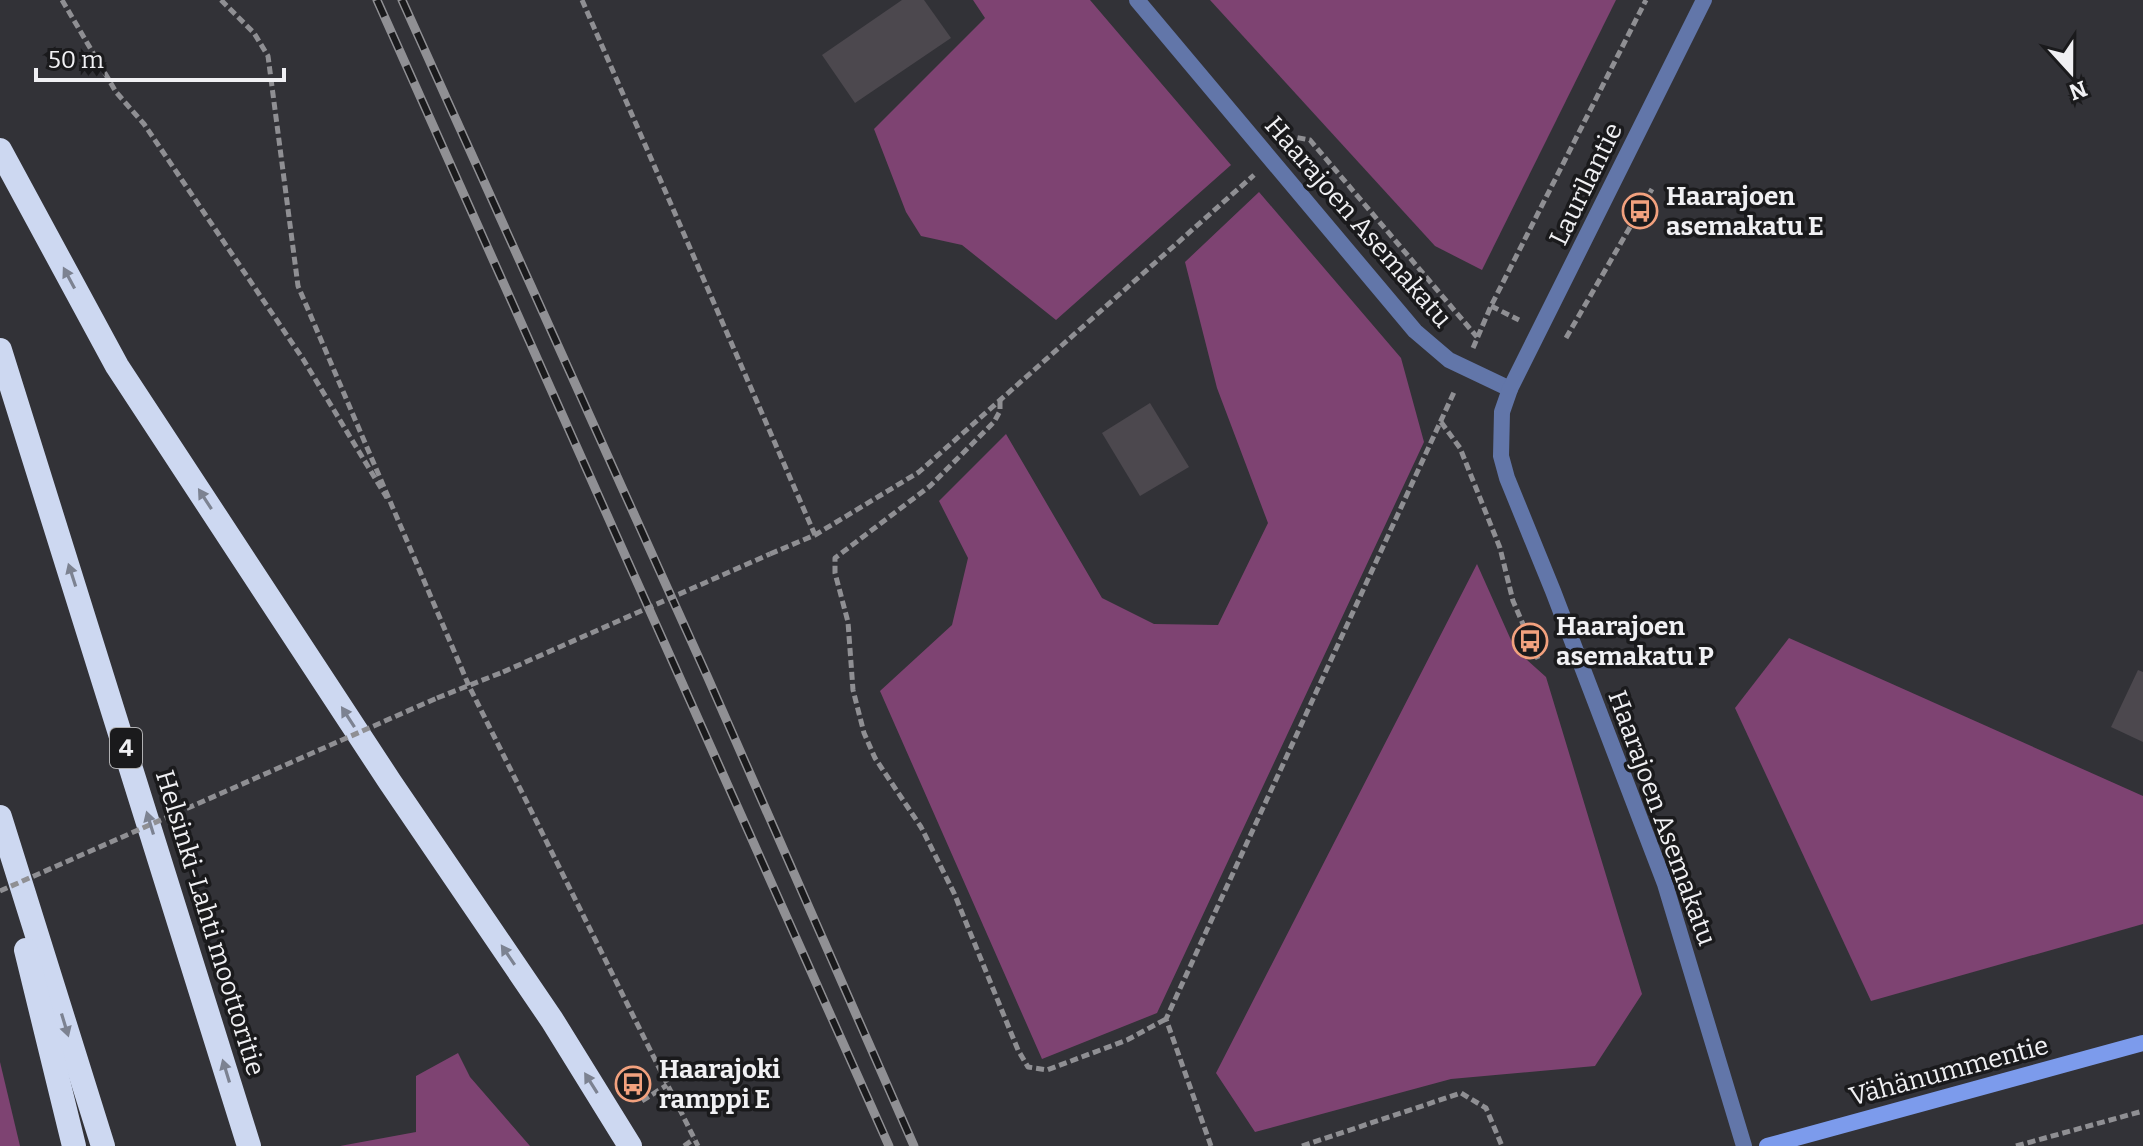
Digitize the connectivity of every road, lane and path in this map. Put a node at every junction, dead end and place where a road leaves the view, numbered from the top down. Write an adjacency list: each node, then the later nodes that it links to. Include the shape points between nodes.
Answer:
1 (62, 0): 19 (path, via 116,92 144,124 303,359)
2 (221, 0): 19 (path, via 254,33 268,56 298,286)
3 (582, 0): 20 (path)
4 (1137, 0): 8 (street, Haarajoen Asemakatu)
5 (1646, 0): 10 (path)
6 (1704, 0): 16 (street, Laurilantie)
7 (0, 150): 35 (highway, one-way to 7, via 552,1020 117,366)
8 (1272, 159): 12 (path, via 1294,137 1310,140); 15 (street, Haarajoen Asemakatu, via 1415,331); 17 (path)
9 (1652, 189): 13 (path)
10 (1491, 306): 11 (path); 12 (path)
11 (1523, 322)
12 (1477, 337): 15 (path)
13 (1563, 343)
14 (0, 350): 34 (highway, Helsinki-Lahti moottoritie / 4, one-way to 14)
15 (1465, 368): 16 (street, Haarajoen Asemakatu); 18 (path)
16 (1510, 389): 41 (street, Haarajoen Asemakatu, via 1502,412 1501,456 1507,478 1665,884)
17 (1000, 401): 20 (path, via 919,472); 26 (path, via 994,422 930,486 835,558 864,733 954,893 1028,1067 1047,1070)
18 (1440, 421): 21 (path, via 1460,448); 26 (path)
19 (398, 516): 22 (path)
20 (815, 535): 22 (path, bridge)
21 (1538, 659)
22 (469, 686): 25 (path, bridge); 28 (path)
23 (0, 817): 33 (highway, one-way to 33)
24 (0, 843): 32 (highway)
25 (0, 891)
26 (1166, 1019): 38 (path)
27 (2143, 1043): 42 (main road, Vähänummentie)
28 (667, 1085): 29 (path); 31 (path)
29 (642, 1101)
30 (2143, 1111): 43 (path)
31 (694, 1139): 36 (path); 37 (path)
32 (74, 1146)
33 (103, 1146)
34 (249, 1146)
35 (630, 1146)
36 (684, 1146)
37 (698, 1146)
38 (1211, 1146)
39 (1302, 1146): 40 (path, via 1461,1093 1486,1108)
40 (1502, 1146)
41 (1744, 1146)
42 (1767, 1146)
43 (2016, 1146)

